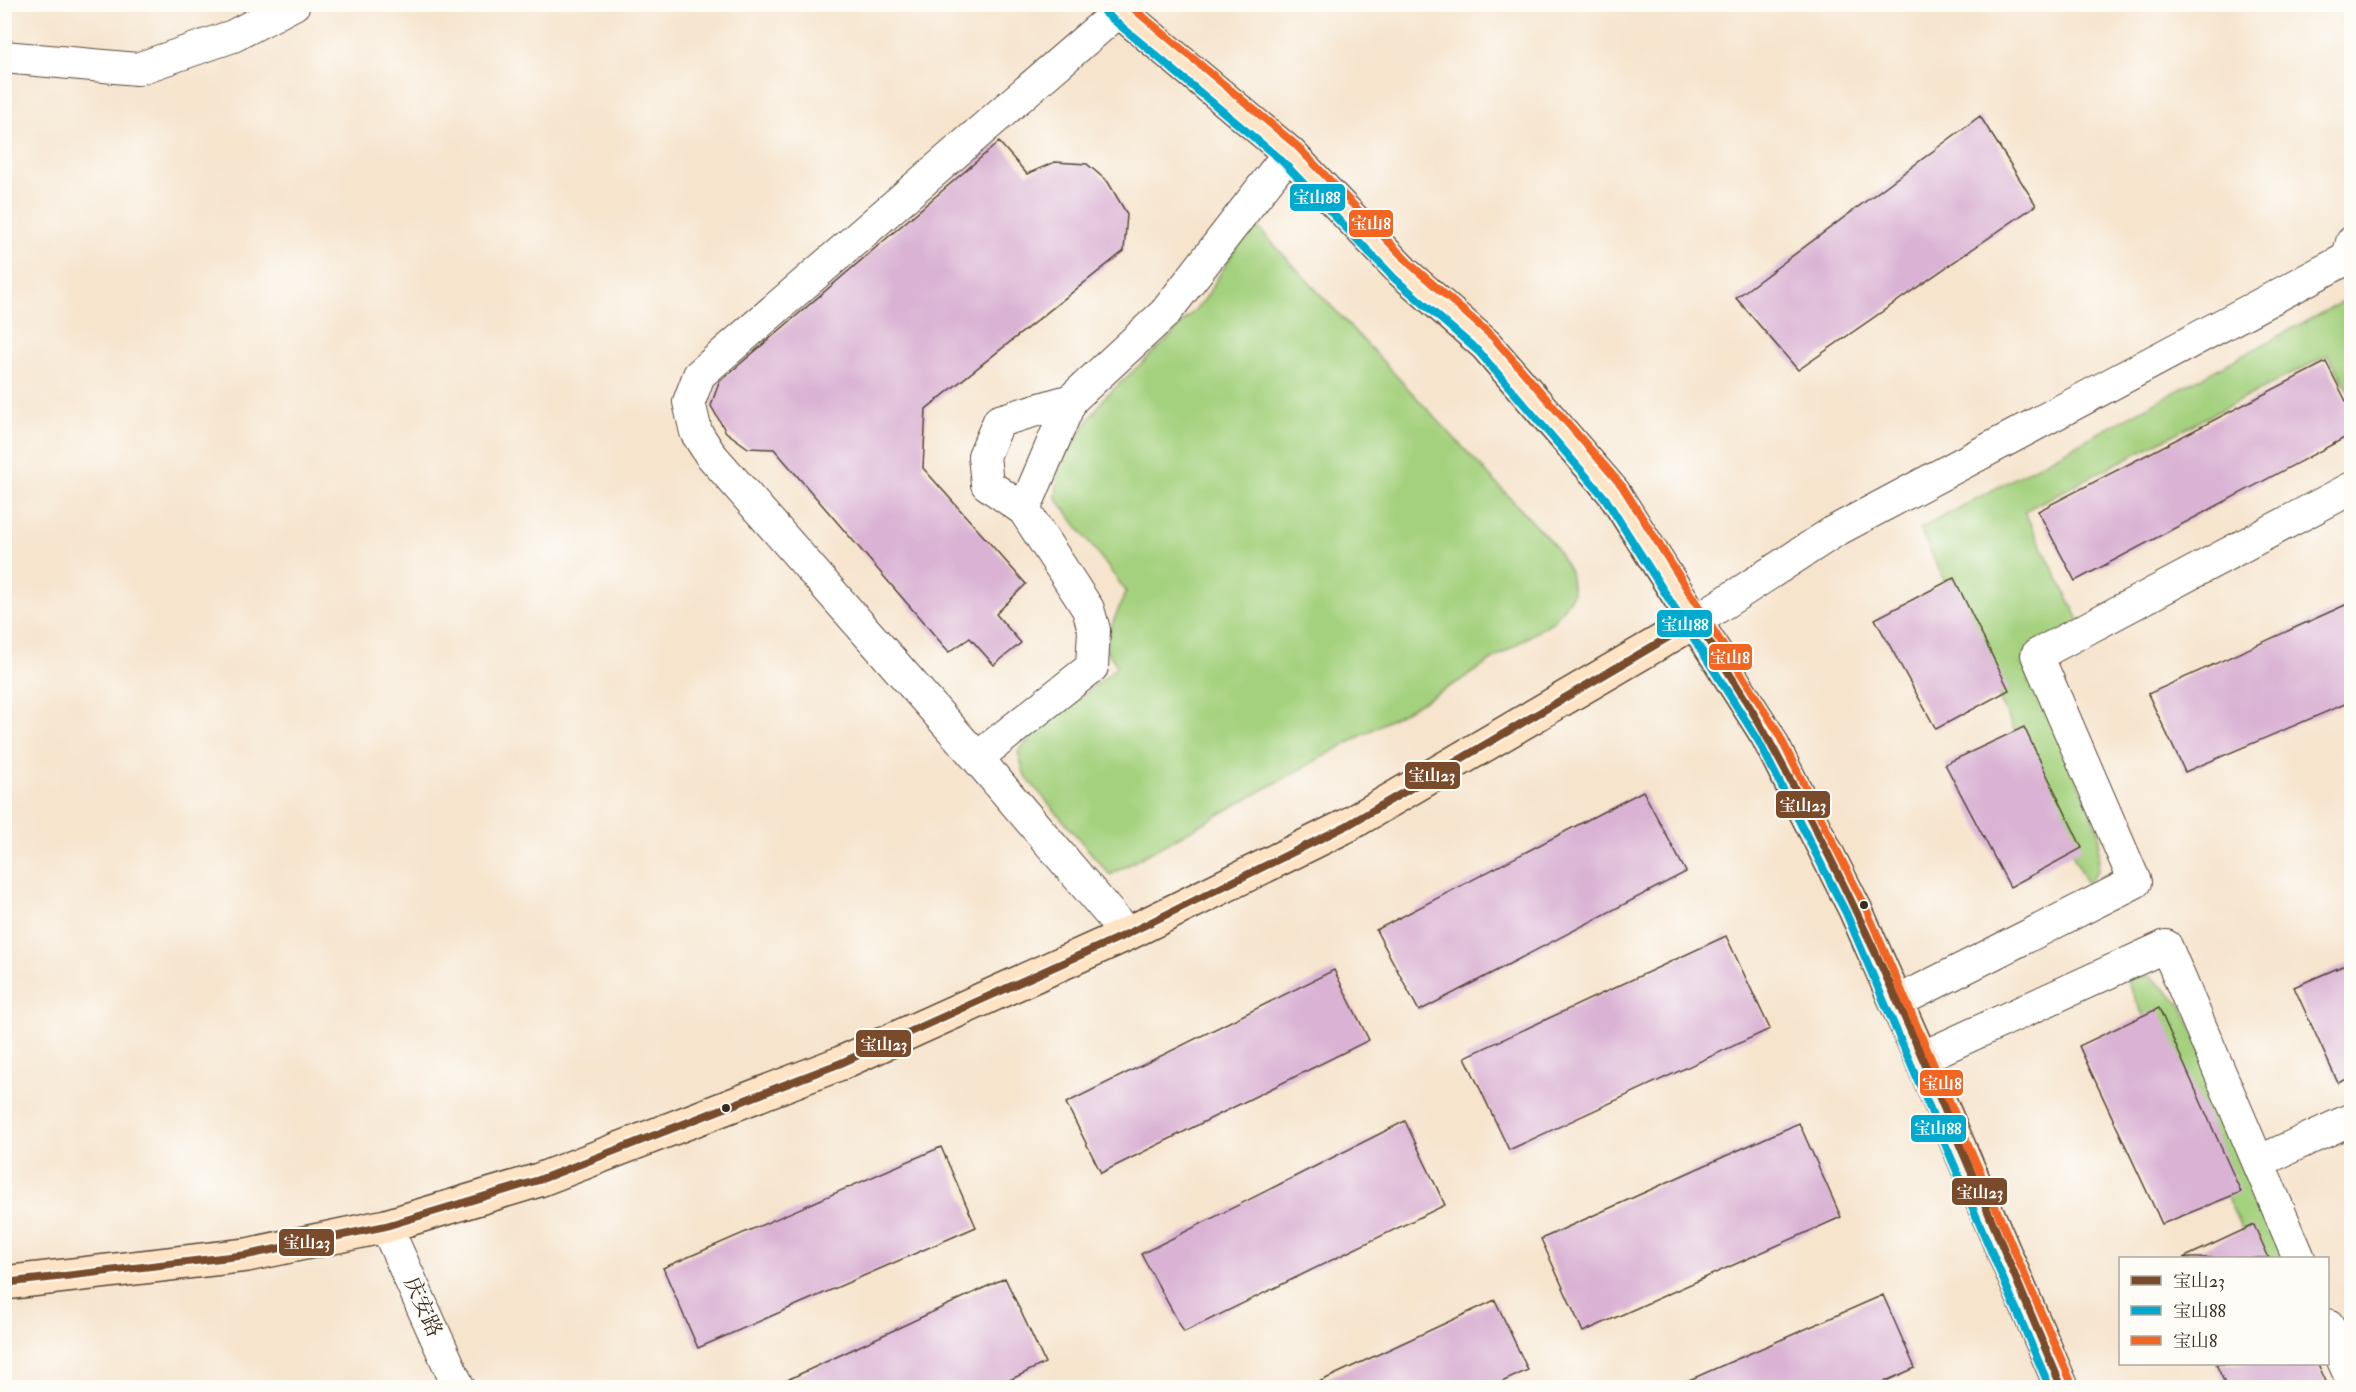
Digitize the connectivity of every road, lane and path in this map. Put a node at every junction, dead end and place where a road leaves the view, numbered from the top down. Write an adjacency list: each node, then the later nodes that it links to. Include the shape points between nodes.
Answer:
1 (294, 4): 3 (street, via 233,36 137,69)
2 (1115, 8): 4 (street); 10 (street, via 699,375 688,402 696,432 710,454)
3 (4, 57)
4 (1289, 153): 6 (street, via 1165,313); 9 (street, via 1403,272 1486,345 1613,492)
5 (2352, 242): 9 (street, via 2348,258 1835,531)
6 (1071, 400): 8 (street); 8 (street, via 999,421 995,430 984,456 987,484)
7 (2352, 488): 12 (street, via 2037,655 2135,882)
8 (1024, 510): 10 (street, via 1088,609 1094,630 1092,667)
9 (1696, 621): 11 (street, via 1348,825); 12 (street, via 1767,735)
10 (977, 758): 11 (street)
11 (1127, 934): 16 (street, via 841,1063 539,1180)
12 (1897, 1002): 13 (street)
13 (1922, 1058): 15 (street, via 2166,946); 22 (street)
14 (2352, 1119): 15 (street)
15 (2258, 1161): 17 (street)
16 (386, 1226): 18 (street, via 247,1255); 21 (street, 庆安路)
17 (2299, 1257)
18 (4, 1283)
19 (2329, 1327): 20 (street)
20 (2352, 1381)
21 (459, 1388)
22 (2062, 1388)

